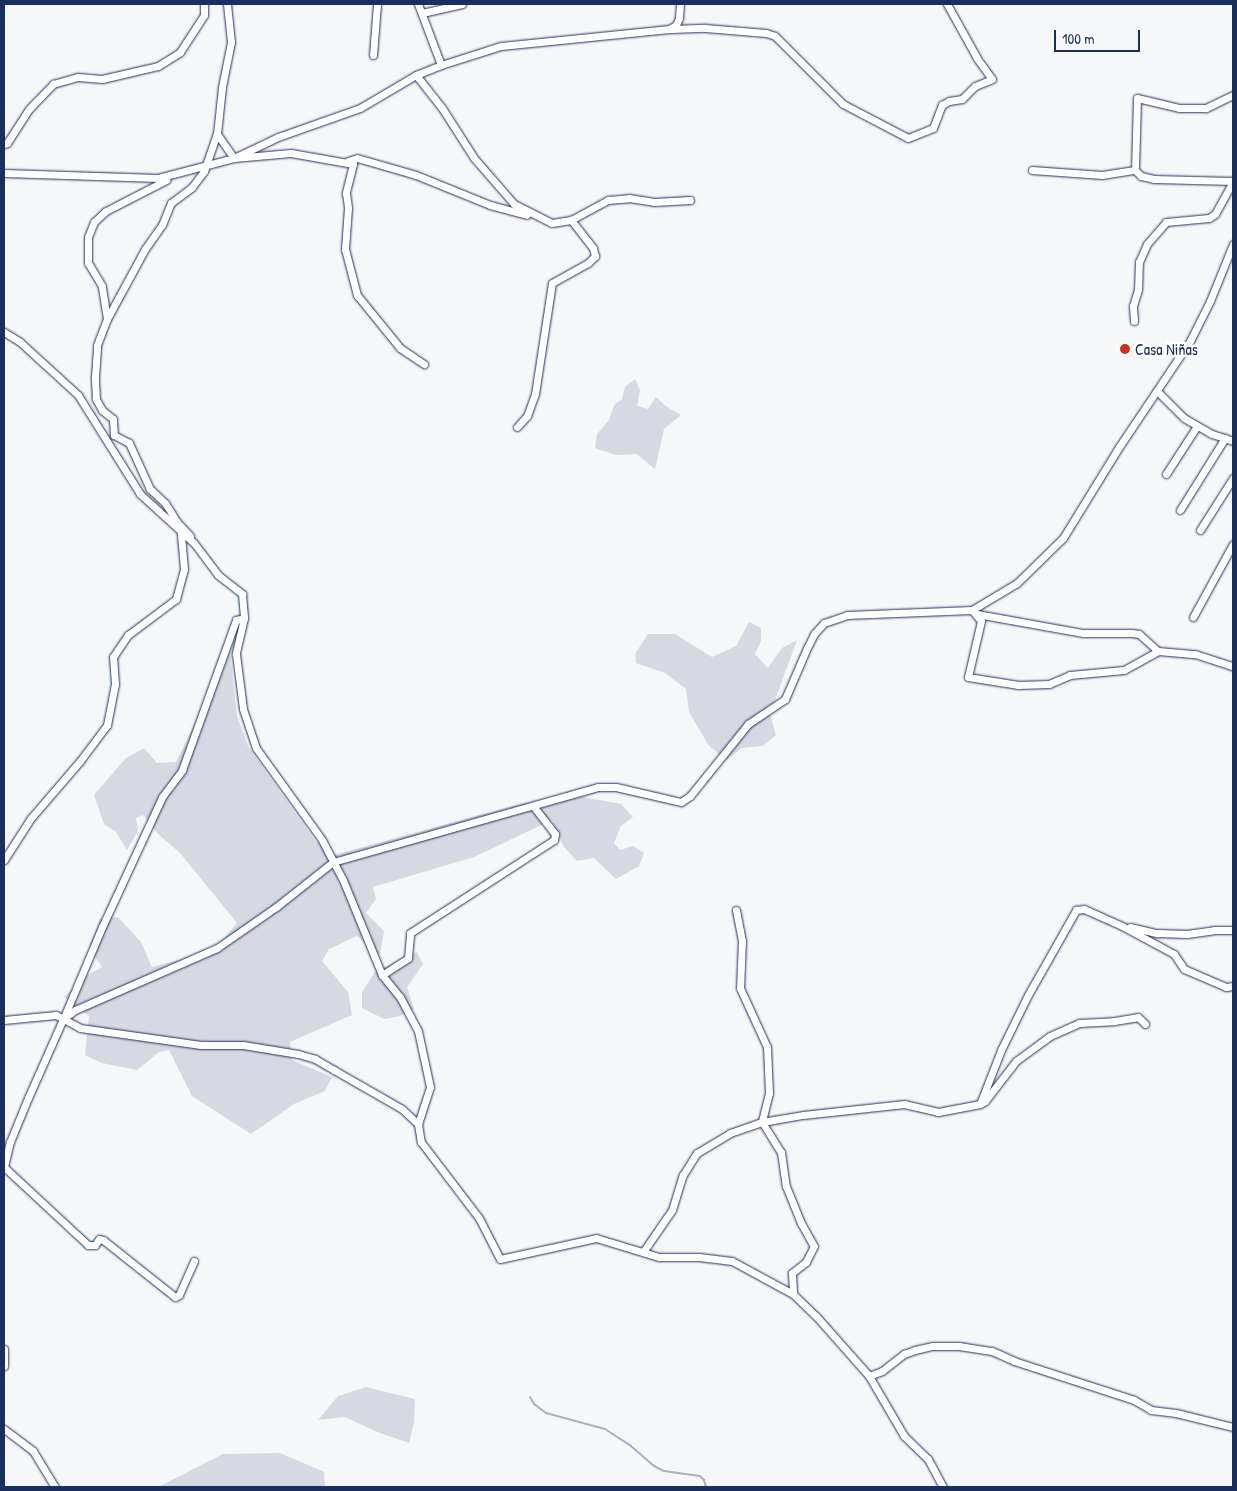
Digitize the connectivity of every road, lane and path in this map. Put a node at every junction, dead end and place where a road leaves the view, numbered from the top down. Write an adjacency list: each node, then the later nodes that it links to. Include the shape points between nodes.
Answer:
1 (204, 4): 15 (street, via 204,15 180,52 158,66 102,78 78,77 53,84 29,109)
2 (227, 4): 14 (street, via 232,42 222,87)
3 (377, 4): 10 (street)
4 (418, 4): 8 (street)
5 (462, 4): 8 (street)
6 (680, 4): 9 (street, via 676,25)
7 (947, 4): 9 (street, via 992,79 975,86 962,99 942,105 933,128 908,138 843,104 775,36 705,28)
8 (422, 13): 11 (street)
9 (669, 29): 11 (street, via 501,46)
10 (374, 55)
11 (441, 65): 12 (street)
12 (416, 75): 16 (street, via 360,108 278,136); 25 (street, via 474,158 514,204)
13 (1233, 95): 20 (street, via 1206,108 1179,108 1136,98)
14 (217, 134): 16 (street); 18 (street)
15 (4, 144)
16 (234, 158): 17 (street, via 291,153); 18 (street)
17 (348, 162): 25 (street, via 357,158 416,174 490,205); 31 (street, via 353,164 353,170 346,193 345,249 357,295 400,348)
18 (206, 165): 21 (street); 28 (street, via 192,187 171,203 162,225 145,249)
19 (1032, 170): 20 (street, via 1102,175)
20 (1135, 170): 23 (street, via 1141,176 1154,179)
21 (184, 171): 22 (street, via 158,178); 28 (street, via 106,211 94,222 88,237 87,258 102,286)
22 (4, 173)
23 (1233, 181): 29 (street, via 1215,214 1209,218 1166,222 1147,244 1139,262)
24 (690, 200): 26 (street, via 608,200)
25 (544, 220): 26 (street, via 552,224)
26 (571, 220): 34 (street, via 594,248 595,256 552,283 535,394 526,416)
27 (1233, 244): 32 (street, via 1190,341)
28 (107, 319): 42 (street, via 97,345 96,399 102,410 113,419 114,435 129,443 150,489 165,503)
29 (1134, 321)
30 (4, 332): 41 (street, via 33,353 78,395 140,494)
31 (424, 364)
32 (1157, 391): 33 (street, via 1184,418); 44 (street, via 1063,538 1017,583)
33 (1197, 426): 35 (street); 37 (street)
34 (517, 427)
35 (1225, 438): 36 (street); 39 (street)
36 (1233, 441)
37 (1166, 474)
38 (1233, 478): 40 (street)
39 (1180, 510)
40 (1200, 530)
41 (181, 533): 42 (street); 50 (street, via 184,569 176,599 128,636 113,656 115,684 107,725 31,818)
42 (194, 543): 46 (street, via 218,575 242,594)
43 (1233, 544): 45 (street)
44 (974, 612): 47 (street, via 1083,633 1139,634); 47 (street, via 981,621 968,677 1018,685 1049,684 1070,675 1124,670); 49 (street, via 847,615 824,624 814,634 785,699 748,724 690,796 680,802 616,787 598,787)
45 (1194, 617)
46 (244, 618): 51 (street, via 236,654 243,709 256,748 322,840); 57 (street, via 236,620 182,770 162,797)
47 (1158, 651): 48 (street, via 1195,654)
48 (1233, 666)
49 (533, 806): 51 (street); 55 (street, via 556,834 554,840 410,933 408,958)
50 (4, 860)
51 (333, 862): 55 (street, via 344,880); 57 (street, via 276,908 217,948 75,1010)
52 (736, 910): 61 (street, via 742,941 740,988 768,1047 769,1094)
53 (1122, 926): 54 (street, via 1158,933); 56 (street, via 1174,954 1184,968 1226,987); 60 (street, via 1084,909 1076,910 1072,915 1001,1050)
54 (1233, 930)
55 (382, 974): 62 (street, via 400,997 418,1031 427,1065 430,1087)
56 (1233, 986)
57 (63, 1019): 58 (street, via 56,1015); 62 (street, via 80,1028 201,1045 243,1045 315,1059 402,1109); 63 (street, via 10,1142)
58 (4, 1020)
59 (1145, 1024): 60 (street, via 1138,1017 1079,1023 1050,1036 1016,1061)
60 (980, 1104): 61 (street, via 938,1112 904,1104 890,1105)
61 (762, 1122): 64 (street, via 730,1133 697,1152 683,1175 672,1210); 66 (street, via 781,1152 786,1186 814,1246 806,1262 792,1273)
62 (418, 1124): 64 (street, via 421,1142 479,1218 500,1259 596,1238)
63 (4, 1168): 65 (street, via 88,1245 103,1240 175,1298)
64 (643, 1252): 66 (street, via 659,1257 732,1261)
65 (194, 1261)
66 (793, 1294): 69 (street)
67 (4, 1349): 68 (street)
68 (4, 1366)
69 (869, 1376): 70 (street, via 914,1350 959,1346 992,1351 1134,1400 1151,1410 1176,1412); 73 (street, via 904,1436 928,1459)
70 (1233, 1427)
71 (4, 1429): 72 (street, via 33,1451)
72 (55, 1487)
73 (943, 1487)

